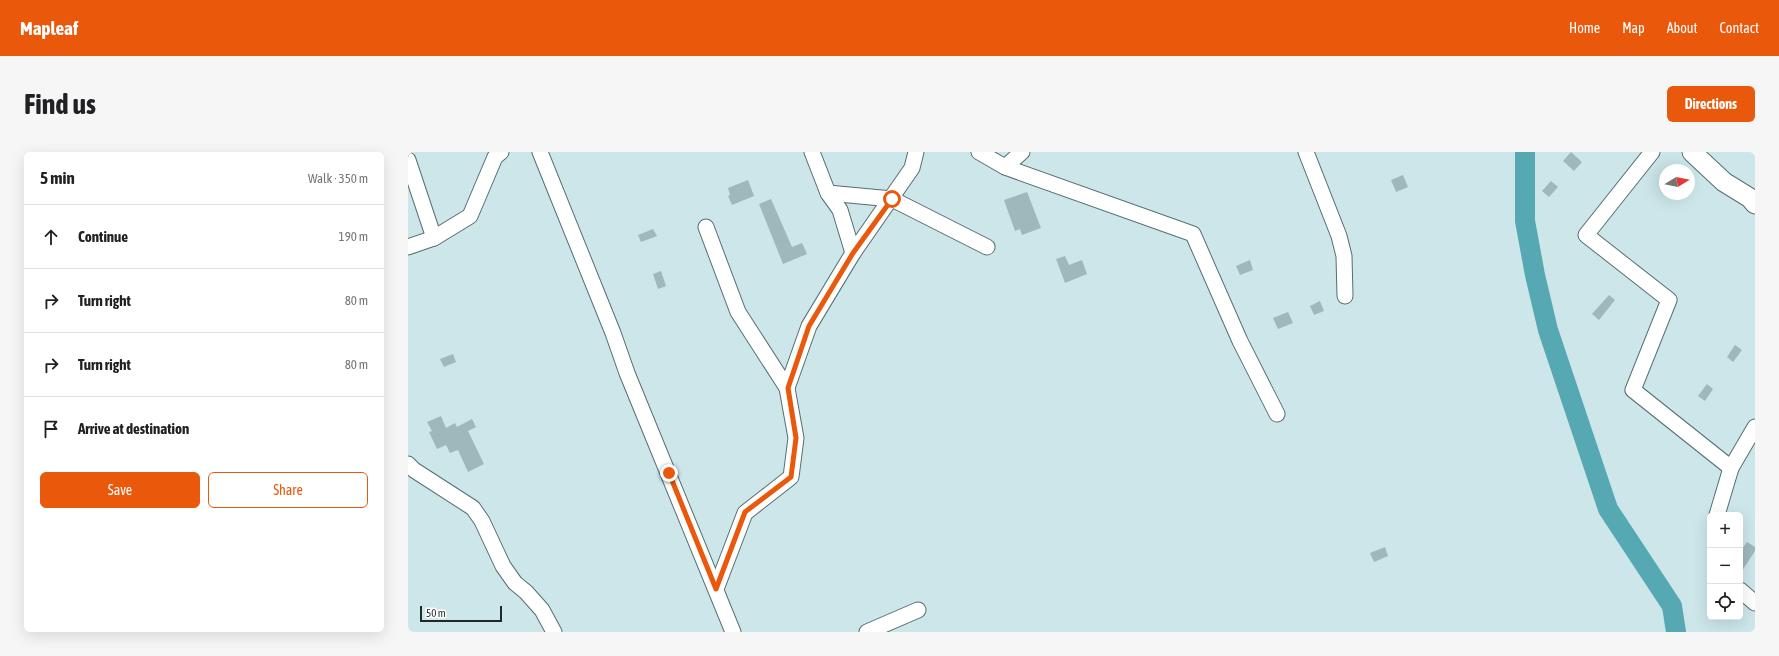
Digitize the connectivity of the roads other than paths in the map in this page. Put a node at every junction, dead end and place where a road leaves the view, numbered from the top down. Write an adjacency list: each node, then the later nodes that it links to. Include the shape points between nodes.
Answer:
1 (501, 152): 16 (street, via 495,157 470,216)
2 (540, 152): 27 (street)
3 (812, 152): 12 (street)
4 (916, 152): 13 (street, via 912,168)
5 (979, 152): 11 (street)
6 (1022, 152): 11 (street)
7 (1306, 152): 20 (street, via 1339,236 1344,256)
8 (1652, 152): 25 (street, via 1586,236 1669,300 1633,390)
9 (1692, 152): 14 (main road, via 1724,182)
10 (408, 160): 16 (street)
11 (1005, 167): 22 (street, via 1193,234 1240,341)
12 (828, 194): 13 (street); 19 (street, via 840,210)
13 (892, 199): 18 (street); 19 (street)
14 (1755, 204)
15 (706, 227): 21 (street, via 738,312)
16 (434, 238): 17 (street)
17 (408, 247)
18 (987, 247)
19 (853, 253): 21 (street, via 809,326)
20 (1345, 296)
21 (788, 388): 27 (street, via 796,438 791,477 745,512)
22 (1277, 414)
23 (1755, 427): 25 (street)
24 (408, 464): 31 (street, via 473,508 482,521 503,566 515,583 542,610)
25 (1731, 468): 26 (street)
26 (1718, 512)
27 (716, 589): 32 (street)
28 (1743, 593): 29 (street)
29 (1755, 603)
30 (918, 610): 33 (street)
31 (554, 632)
32 (734, 632)
33 (867, 632)

